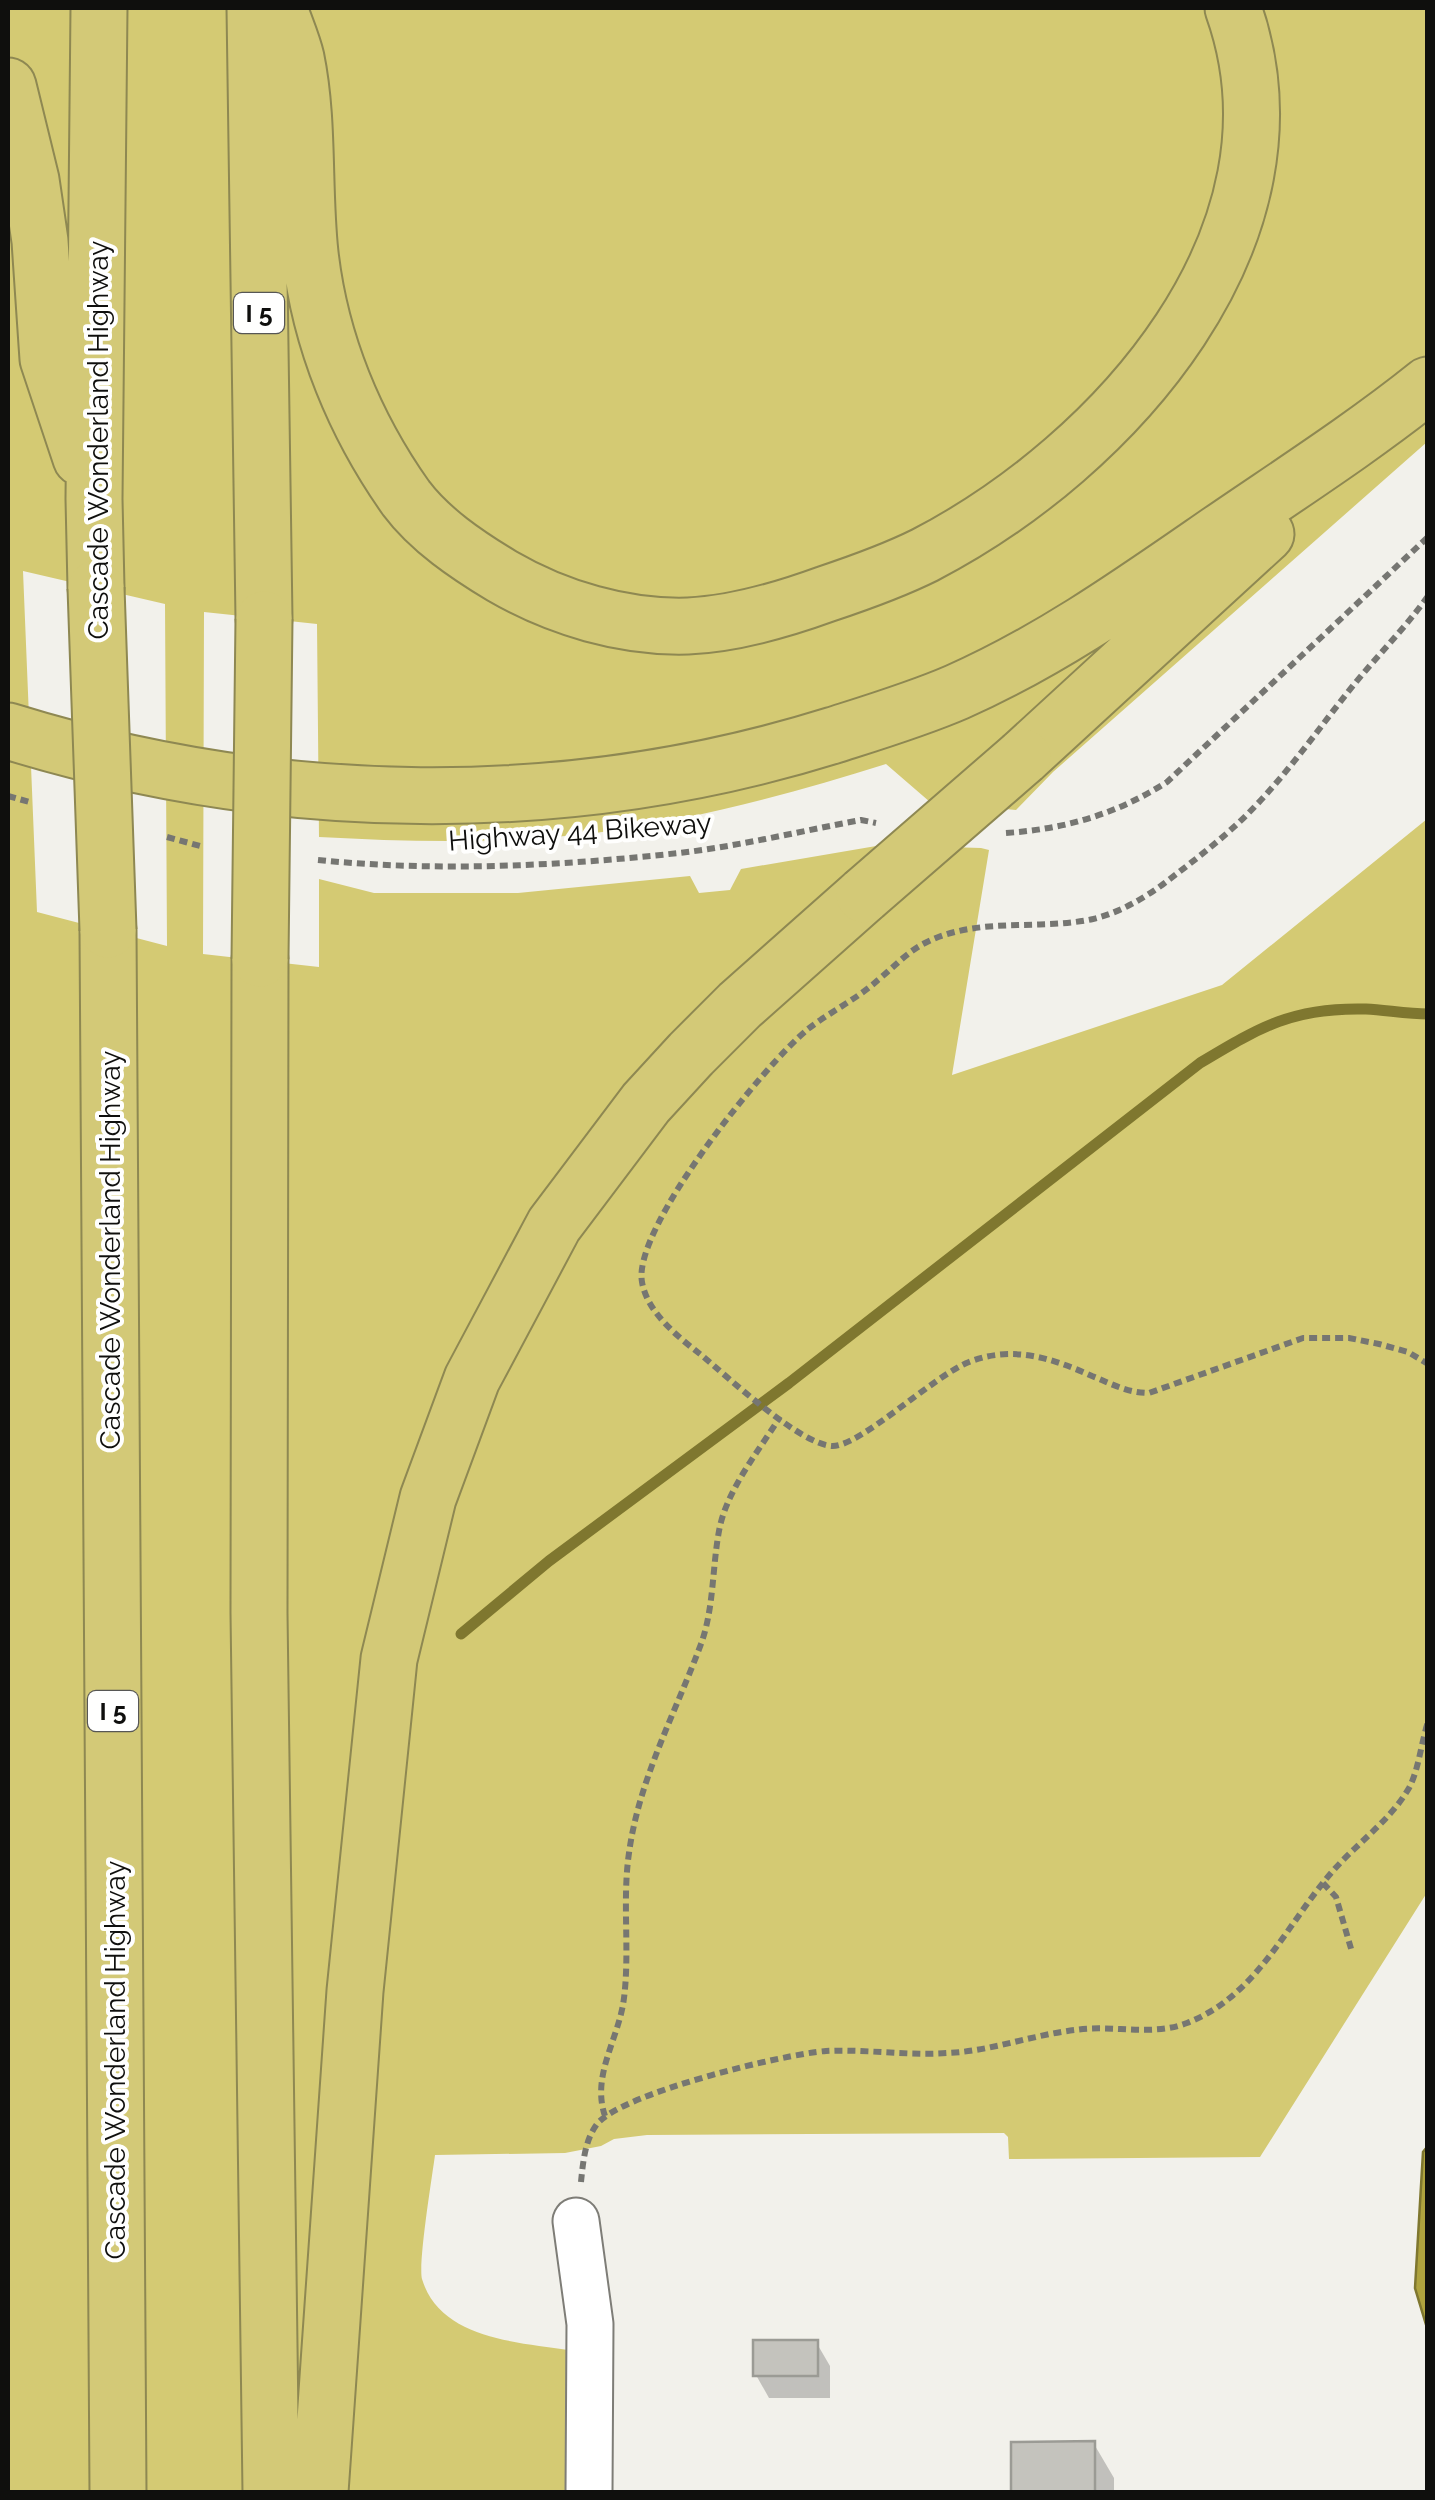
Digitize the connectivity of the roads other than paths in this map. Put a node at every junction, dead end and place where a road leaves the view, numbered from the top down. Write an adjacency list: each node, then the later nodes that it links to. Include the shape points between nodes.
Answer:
1 (100, 8): 8 (highway, Cascade Wonderland Highway / I 5)
2 (256, 8): 12 (highway, I 5, bridge, via 264,618 259,1614)
3 (279, 8): 4 (highway, via 296,58 310,255 324,326 362,429 382,463 426,520 522,587 633,623 689,626 812,599 925,555 1084,445 1145,378 1212,277 1245,180 1251,90)
4 (1233, 8)
5 (8, 86): 8 (highway, via 40,241 48,359)
6 (1428, 385): 7 (highway)
7 (1383, 421): 9 (highway, via 1066,636 1011,666 872,723 704,770 544,792 374,796 166,772); 13 (highway, bridge, via 1239,560 690,1054 554,1225 472,1379 428,1498 389,1658 355,1991)
8 (94, 499): 11 (highway, Cascade Wonderland Highway / I 5, bridge, via 108,930)
9 (15, 732)
10 (576, 2221): 14 (street, via 590,2324)
11 (118, 2492)
12 (271, 2492)
13 (320, 2492)
14 (589, 2492)

